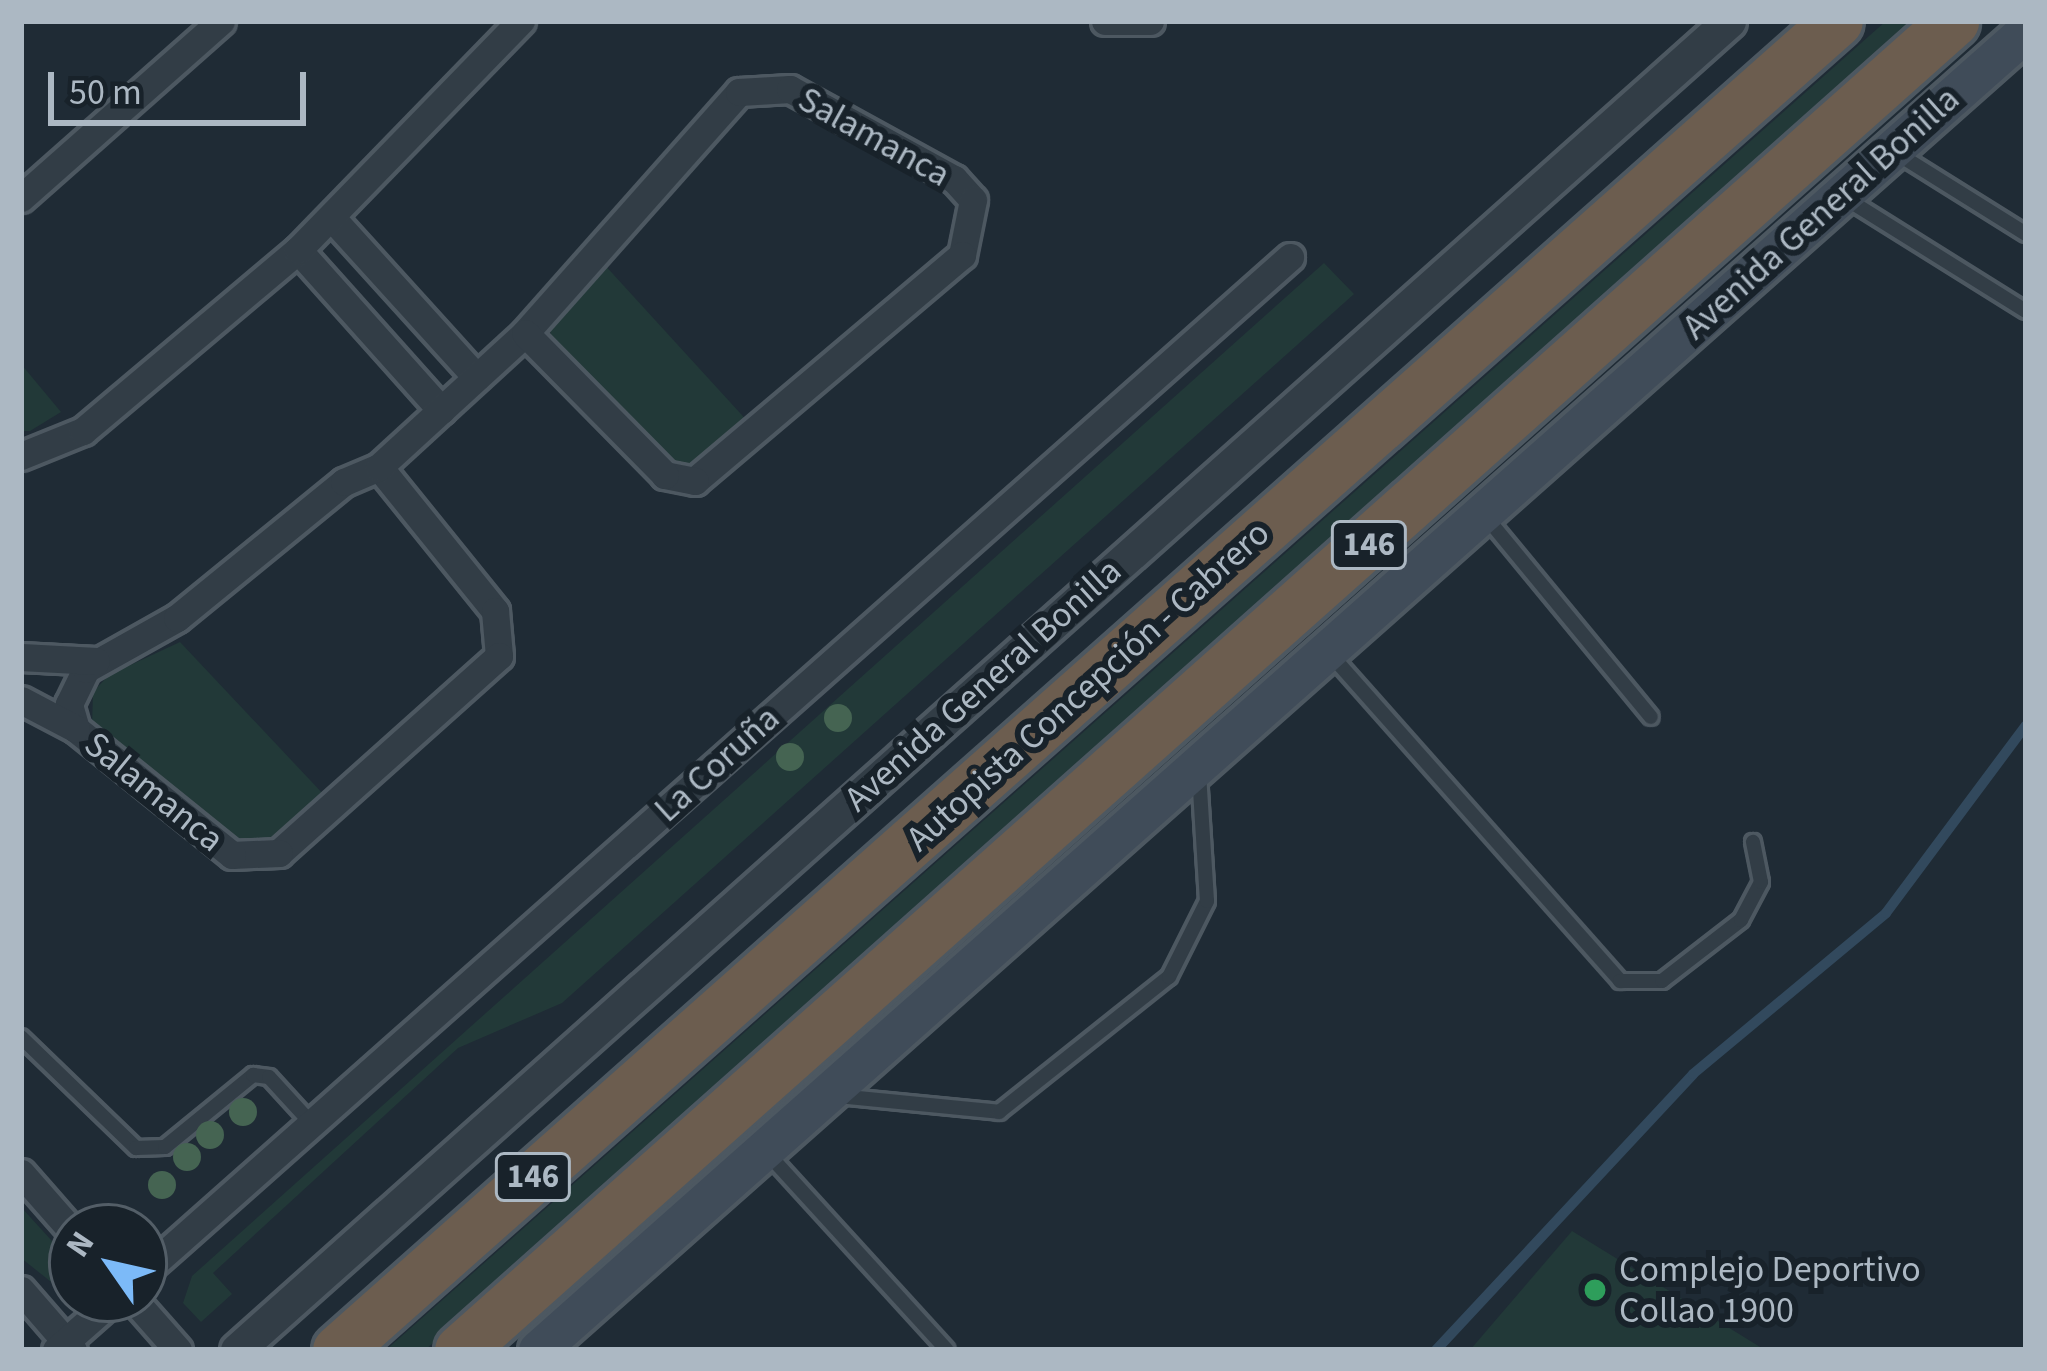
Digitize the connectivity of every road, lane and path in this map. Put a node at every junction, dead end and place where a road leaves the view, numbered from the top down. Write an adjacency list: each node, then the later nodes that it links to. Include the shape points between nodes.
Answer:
1 (221, 21): 11 (street)
2 (521, 21): 12 (street)
3 (1106, 21): 4 (street)
4 (1150, 21)
5 (1729, 21): 43 (street, Avenida General Bonilla)
6 (1837, 21): 44 (highway, Autopista Concepción - Cabrero / 146)
7 (1953, 21): 45 (highway, 146)
8 (2026, 31): 9 (main road, Avenida General Bonilla)
9 (1892, 150): 10 (main road, Avenida General Bonilla); 13 (lane)
10 (1841, 196): 16 (lane); 22 (main road, Avenida General Bonilla)
11 (21, 199)
12 (332, 218): 14 (street); 18 (street)
13 (2026, 234)
14 (298, 250): 19 (street); 20 (street, via 71,440)
15 (1289, 256): 33 (street, La Coruña)
16 (2026, 311)
17 (525, 332): 17 (street, Salamanca, via 664,476 695,481 962,255 973,200 954,179 790,89 749,87); 18 (street, Salamanca)
18 (476, 377): 19 (street, Salamanca)
19 (441, 410): 21 (street, Salamanca)
20 (21, 456)
21 (379, 466): 25 (street, Salamanca, via 165,627); 28 (street, Salamanca, via 495,611 503,644 492,667 289,846 256,860 232,855)
22 (1484, 514): 23 (main road, Avenida General Bonilla); 27 (lane)
23 (1328, 651): 29 (main road, Avenida General Bonilla); 30 (lane, via 1620,980 1662,981 1741,920 1761,882)
24 (21, 657): 25 (street, Salamanca)
25 (96, 661): 28 (street, Salamanca, via 72,691)
26 (21, 700): 28 (street, Salamanca)
27 (1651, 717)
28 (76, 729)
29 (1198, 765): 32 (main road, Avenida General Bonilla); 32 (lane, via 1207,902 1169,977 999,1112)
30 (1753, 842)
31 (21, 1037): 33 (lane, via 136,1148 165,1147 253,1075 269,1078)
32 (826, 1096): 34 (main road, Avenida General Bonilla)
33 (312, 1124): 37 (street, La Coruña)
34 (765, 1150): 46 (main road, Avenida General Bonilla); 47 (lane)
35 (21, 1173): 36 (street)
36 (48, 1204)
37 (168, 1251)
38 (21, 1290): 41 (street)
39 (90, 1323): 41 (street)
40 (154, 1323): 42 (street)
41 (65, 1347)
42 (178, 1350)
43 (237, 1350)
44 (338, 1350)
45 (460, 1350)
46 (538, 1350)
47 (947, 1350)

